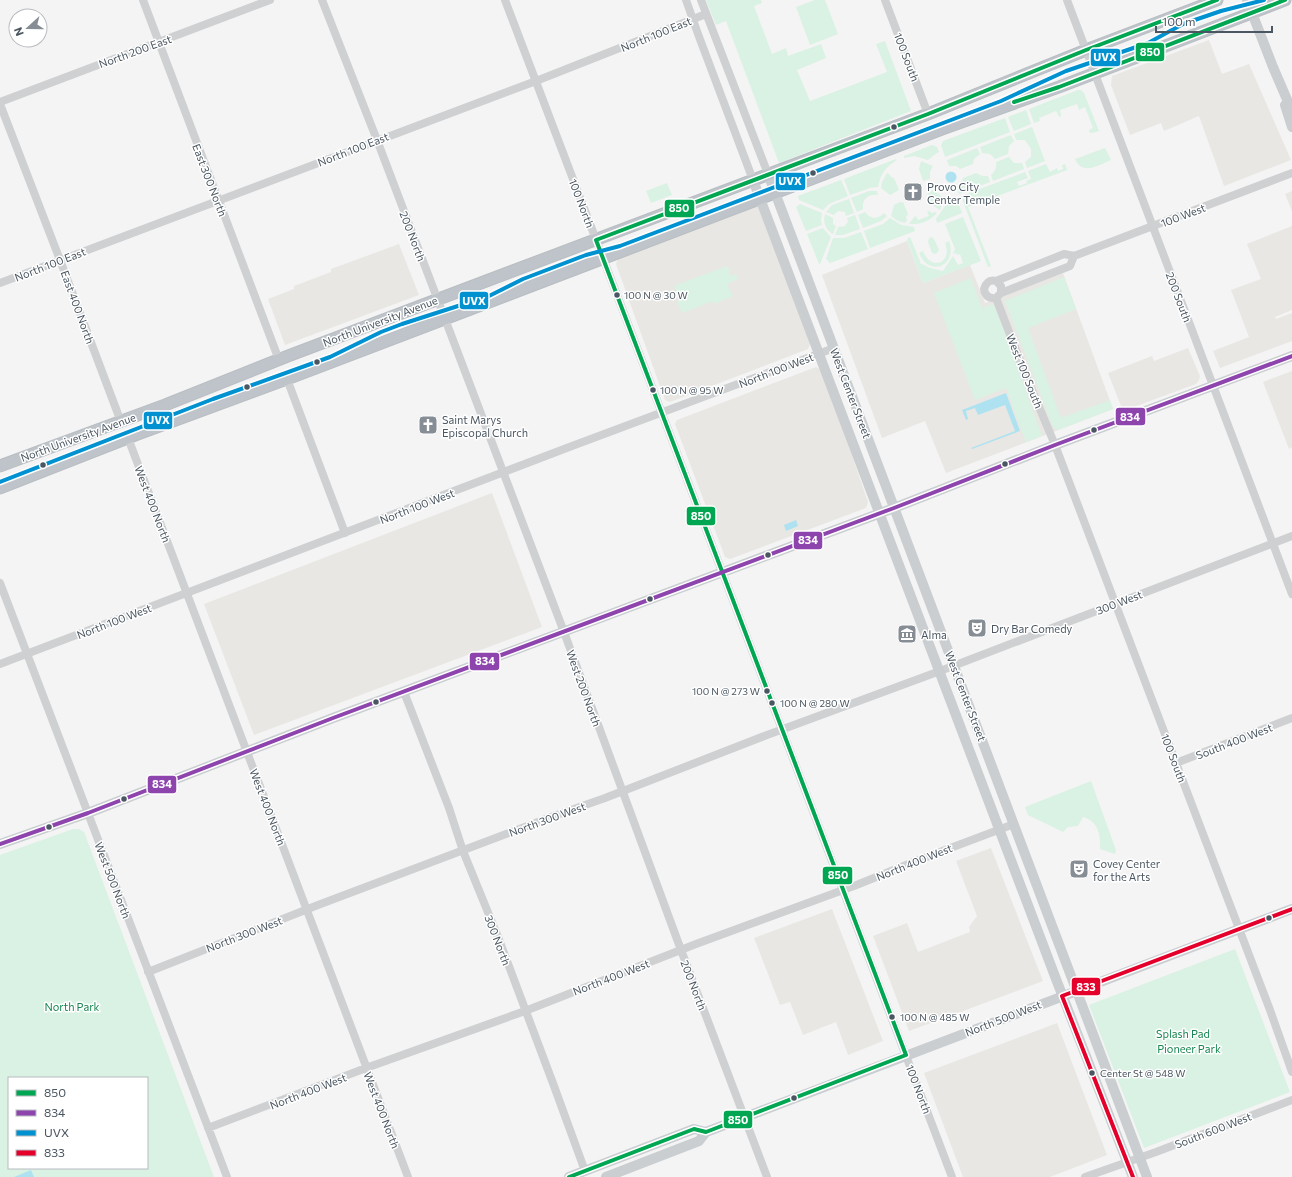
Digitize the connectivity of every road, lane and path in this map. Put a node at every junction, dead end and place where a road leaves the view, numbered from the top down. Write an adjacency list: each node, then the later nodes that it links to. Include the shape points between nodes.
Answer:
1 (143, 0): 15 (street, East 300 North)
2 (270, 0): 15 (street, North 200 East)
3 (322, 0): 24 (street, 200 North)
4 (505, 0): 19 (street, 100 North)
5 (686, 0): 14 (street)
6 (700, 0): 13 (street)
7 (885, 0): 22 (street, 100 South)
8 (1067, 0): 16 (street, 200 South)
9 (1217, 0): 16 (highway, North University Avenue)
10 (1246, 0): 12 (main road)
11 (1285, 0): 12 (highway, North University Avenue)
12 (1252, 13): 17 (main road); 18 (highway, North University Avenue)
13 (706, 14): 14 (street, North 100 East); 26 (street)
14 (692, 19): 19 (street, North 100 East); 26 (street)
15 (159, 43): 20 (street, North 200 East); 28 (street, East 300 North)
16 (1086, 50): 18 (street, 200 South); 22 (highway, North University Avenue)
17 (1273, 67): 21 (main road); 23 (main road)
18 (1094, 73): 27 (highway, North University Avenue); 29 (street, 200 South)
19 (536, 81): 24 (street, North 100 East); 30 (street, 100 North)
20 (0, 103): 33 (street, East 400 North)
21 (1292, 111)
22 (928, 114): 26 (highway, North University Avenue)
23 (1292, 127)
24 (377, 140): 28 (street, North 100 East); 37 (street, 200 North)
25 (1292, 173): 29 (street, 100 West)
26 (761, 177): 27 (main road); 27 (main road); 30 (highway, North University Avenue)
27 (768, 196): 32 (highway, North University Avenue); 39 (main road, West Center Street); 40 (main road, West Center Street)
28 (218, 201): 33 (street, North 100 East); 42 (street, East 300 North)
29 (1152, 226): 31 (street, 100 West); 44 (street, 200 South)
30 (596, 240): 32 (street, 100 North); 37 (highway, North University Avenue)
31 (1074, 256): 34 (street, via 1064,254); 36 (street, via 1070,266)
32 (603, 259): 38 (highway, North University Avenue); 45 (street, 100 North)
33 (60, 260): 35 (street, North 100 East); 46 (street, East 400 North)
34 (996, 281): 36 (street, via 1001,286); 36 (street, via 990,281 984,289 989,297)
35 (0, 283)
36 (998, 296): 48 (street, West 100 South, via 1024,370)
37 (437, 300): 38 (street, 200 North); 42 (highway, North University Avenue)
38 (444, 320): 43 (highway, North University Avenue); 50 (street, 200 North)
39 (834, 348): 40 (street, North 100 West); 52 (main road, West Center Street)
40 (820, 354): 45 (street, North 100 West); 53 (main road, West Center Street)
41 (1292, 356): 44 (main road)
42 (279, 360): 46 (highway, North University Avenue)
43 (287, 379): 47 (highway, North University Avenue); 54 (street)
44 (1213, 386): 48 (main road); 56 (street, 200 South)
45 (662, 413): 50 (street, North 100 West); 57 (street, 100 North)
46 (121, 422): 49 (highway, North University Avenue)
47 (128, 438): 51 (highway, North University Avenue); 59 (street, West 400 North)
48 (1055, 445): 52 (main road); 61 (street, 100 South)
49 (0, 466)
50 (503, 472): 54 (street, North 100 West); 62 (street, West 200 North)
51 (0, 488)
52 (894, 508): 53 (main road); 65 (main road, West Center Street)
53 (879, 513): 57 (main road); 65 (main road, West Center Street)
54 (345, 533): 59 (street, North 100 West)
55 (1292, 536): 56 (street, 300 West)
56 (1273, 544): 60 (street, 200 South); 61 (street, 300 West)
57 (722, 572): 62 (main road); 68 (street, 100 North)
58 (0, 583): 63 (street, West 500 North)
59 (187, 593): 63 (street, North 100 West); 69 (street, West 400 North)
60 (1292, 594)
61 (1115, 604): 65 (street, 300 West); 70 (street, 100 South)
62 (564, 632): 66 (main road); 71 (street, West 200 North)
63 (27, 654): 64 (street, North 100 West); 72 (street, West 500 North)
64 (0, 664)
65 (947, 668): 68 (street, North 300 West); 73 (main road, West Center Street); 74 (main road, West Center Street)
66 (404, 692): 69 (main road); 76 (street, 300 North)
67 (1292, 718): 70 (street, South 400 West)
68 (782, 729): 71 (street, North 300 West); 77 (street, 100 North)
69 (247, 751): 72 (main road); 79 (street, West 400 North)
70 (1176, 763): 80 (street, 100 South)
71 (622, 792): 76 (street, North 300 West); 81 (street, 200 North)
72 (88, 813): 75 (main road); 82 (street, West 500 North)
73 (1014, 824): 74 (street, North 400 West); 83 (main road, West Center Street)
74 (999, 829): 77 (street, North 400 West); 84 (main road, West Center Street)
75 (0, 844)
76 (463, 851): 79 (street, North 300 West); 85 (street, 300 North)
77 (843, 890): 81 (street, North 400 West); 86 (street, 100 North)
78 (1292, 909): 80 (main road, North 500 West)
79 (306, 910): 82 (street, North 300 West); 87 (street, West 400 North)
80 (1239, 929): 83 (main road, North 500 West); 88 (street, 100 South)
81 (681, 950): 85 (street, North 400 West); 90 (street, 200 North)
82 (148, 972): 91 (street, West 500 North)
83 (1077, 990): 84 (main road, North 500 West); 93 (main road, West Center Street)
84 (1062, 996): 86 (main road, North 500 West); 93 (main road, West Center Street)
85 (525, 1011): 87 (street, North 400 West); 94 (street, 300 North)
86 (906, 1055): 90 (main road, North 500 West); 100 (street, 100 North)
87 (366, 1068): 91 (street, North 400 West); 96 (street, West 400 North)
88 (1292, 1072)
89 (1292, 1100): 93 (street, South 600 West)
90 (744, 1117): 92 (main road, North 500 West); 99 (street, 200 North)
91 (208, 1128): 95 (street, West 500 North)
92 (706, 1132): 94 (main road, North 500 West, via 694,1129); 98 (main road, North 500 West, via 699,1141)
93 (1133, 1159): 101 (street, South 600 West); 102 (main road, West Center Street); 103 (main road, West Center Street)
94 (585, 1171): 97 (main road, North 500 West)
95 (227, 1177)
96 (408, 1177)
97 (569, 1177)
98 (606, 1177)
99 (767, 1177)
100 (952, 1177)
101 (1084, 1177)
102 (1133, 1177)
103 (1147, 1177)

